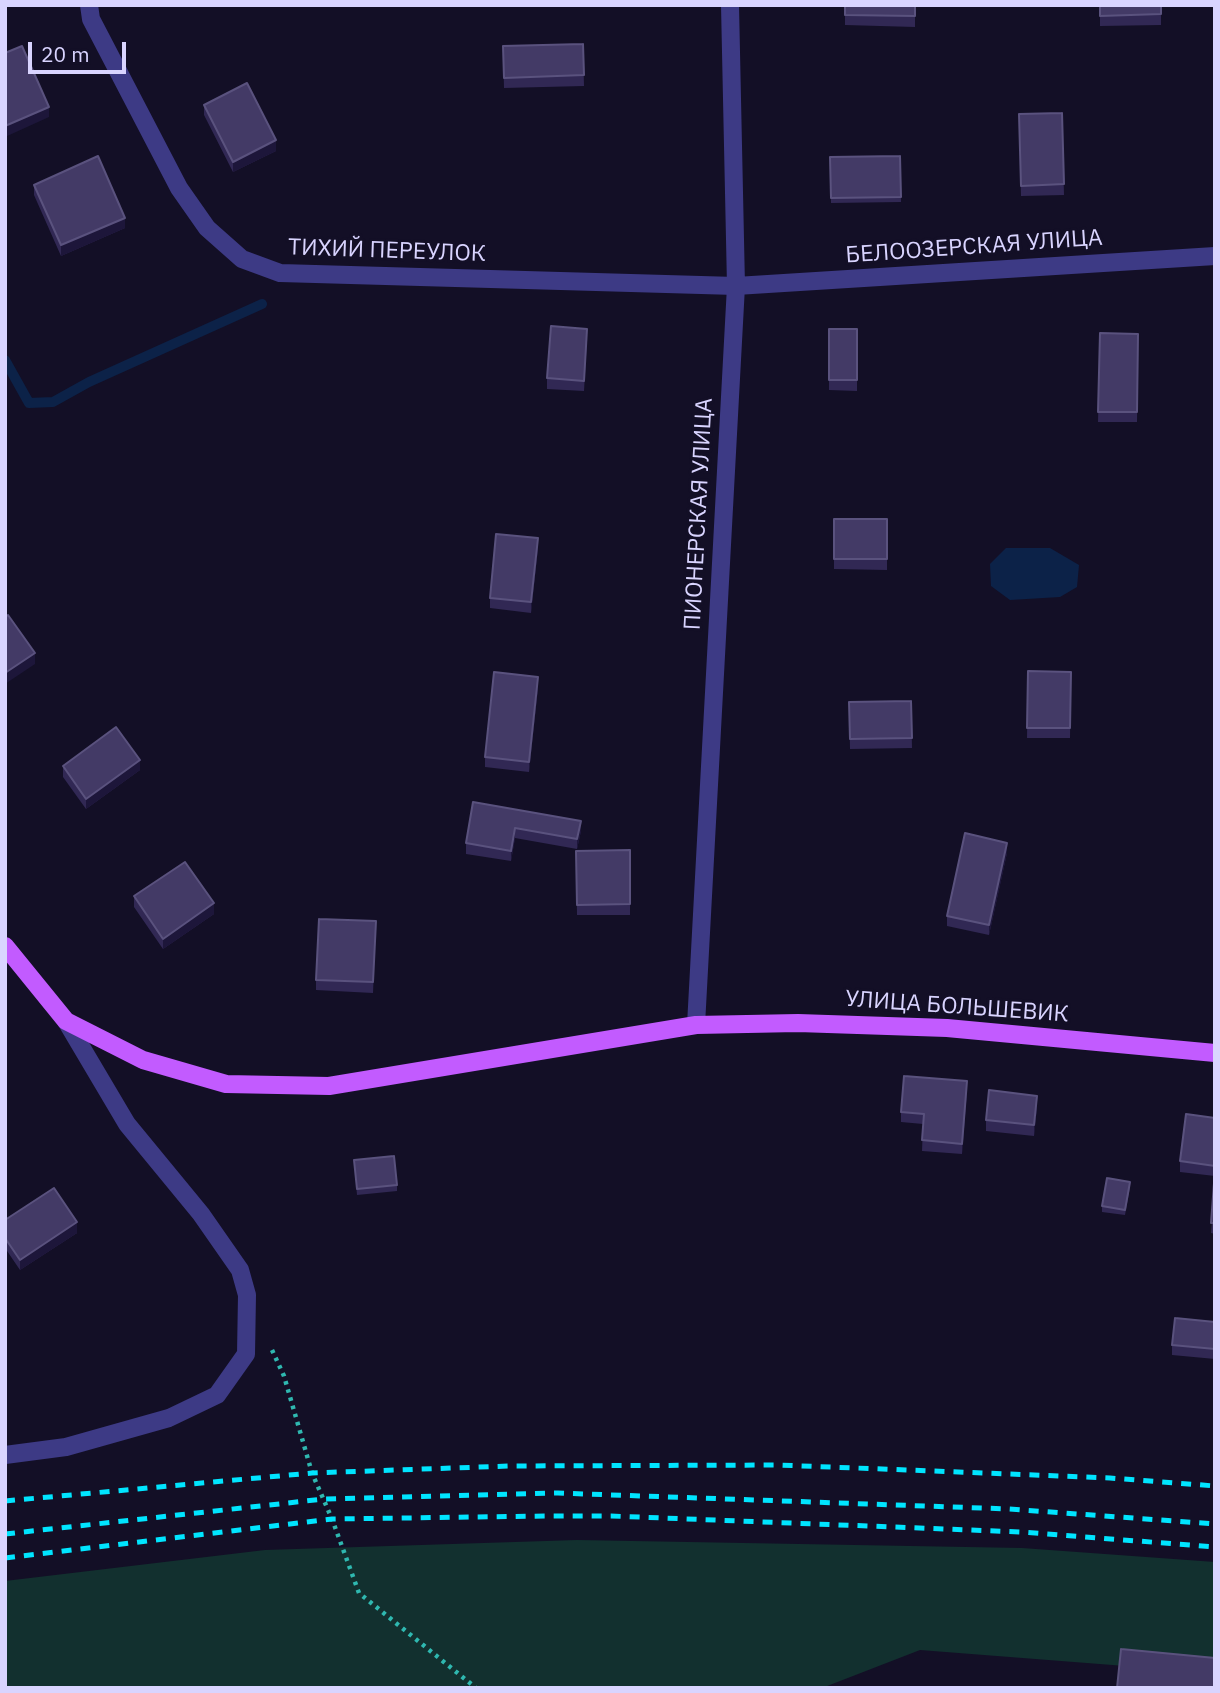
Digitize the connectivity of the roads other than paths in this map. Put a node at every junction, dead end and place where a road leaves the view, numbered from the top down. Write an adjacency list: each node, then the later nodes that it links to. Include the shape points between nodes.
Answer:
1 (730, 5): 4 (street, ПИОНЕРСКАЯ УЛИЦА)
2 (90, 12): 4 (street, ТИХИЙ ПЕРЕУЛОК, via 179,188 207,228 242,259 280,274)
3 (1215, 256): 4 (street, БЕЛООЗЕРСКАЯ УЛИЦА)
4 (736, 286): 7 (street, ПИОНЕРСКАЯ УЛИЦА)
5 (5, 946): 6 (main road)
6 (66, 1021): 7 (main road, УЛИЦА БОЛЬШЕВИК, via 143,1060 226,1084 329,1086); 9 (street, via 127,1124 240,1270 247,1295 246,1354 216,1395 169,1418 66,1447)
7 (696, 1025): 8 (main road, УЛИЦА БОЛЬШЕВИК, via 947,1028)
8 (1215, 1053)
9 (5, 1455)

